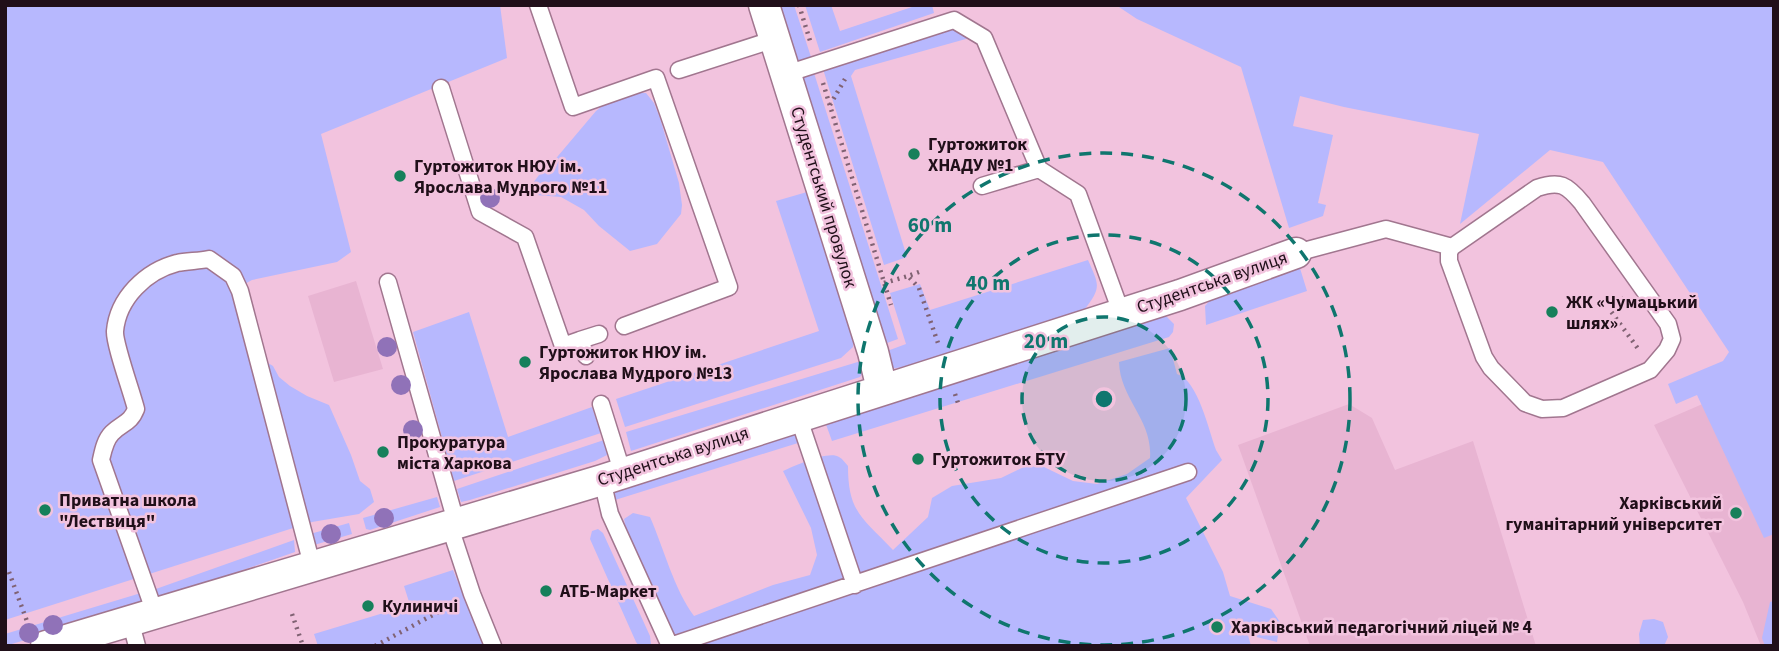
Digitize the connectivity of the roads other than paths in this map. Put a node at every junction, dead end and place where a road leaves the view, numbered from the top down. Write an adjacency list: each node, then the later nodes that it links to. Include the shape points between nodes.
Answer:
1 (538, 5): 14 (lane, via 573,107 656,78 729,287)
2 (765, 5): 4 (street, Студентський провулок)
3 (952, 13): 6 (lane); 8 (lane, via 984,38)
4 (775, 39): 5 (lane); 6 (street, Студентський провулок)
5 (679, 70)
6 (786, 74): 18 (street, Студентський провулок)
7 (441, 88): 16 (lane, via 480,212 525,237 563,346)
8 (1039, 169): 9 (lane); 13 (lane, via 1078,194)
9 (982, 186)
10 (1452, 247): 10 (lane, via 1536,188 1552,183 1569,188 1668,324 1672,339 1650,370 1563,408 1542,409 1525,403 1484,357 1449,261); 11 (lane, via 1386,229)
11 (1296, 253): 13 (street, Студентська вулиця)
12 (388, 282): 23 (lane)
13 (1121, 313): 18 (street, Студентська вулиця)
14 (624, 326)
15 (599, 334): 16 (lane)
16 (580, 340): 17 (lane)
17 (586, 356)
18 (882, 390): 20 (street, Студентська вулиця)
19 (601, 404): 22 (lane)
20 (798, 416): 22 (street, Студентська вулиця); 25 (lane)
21 (1188, 472): 25 (lane)
22 (612, 476): 23 (street, Студентська вулиця); 29 (lane, via 610,514)
23 (453, 523): 24 (street, Студентська вулиця); 28 (lane, via 472,594)
24 (312, 565): 26 (street, Студентська вулиця); 26 (lane, via 233,276 209,259 177,263 153,272 121,307 115,333 136,409 132,419 111,434 101,460)
25 (855, 584): 29 (lane)
26 (141, 626): 27 (street, Студентська вулиця)
27 (37, 635)
28 (493, 646)
29 (670, 646)

